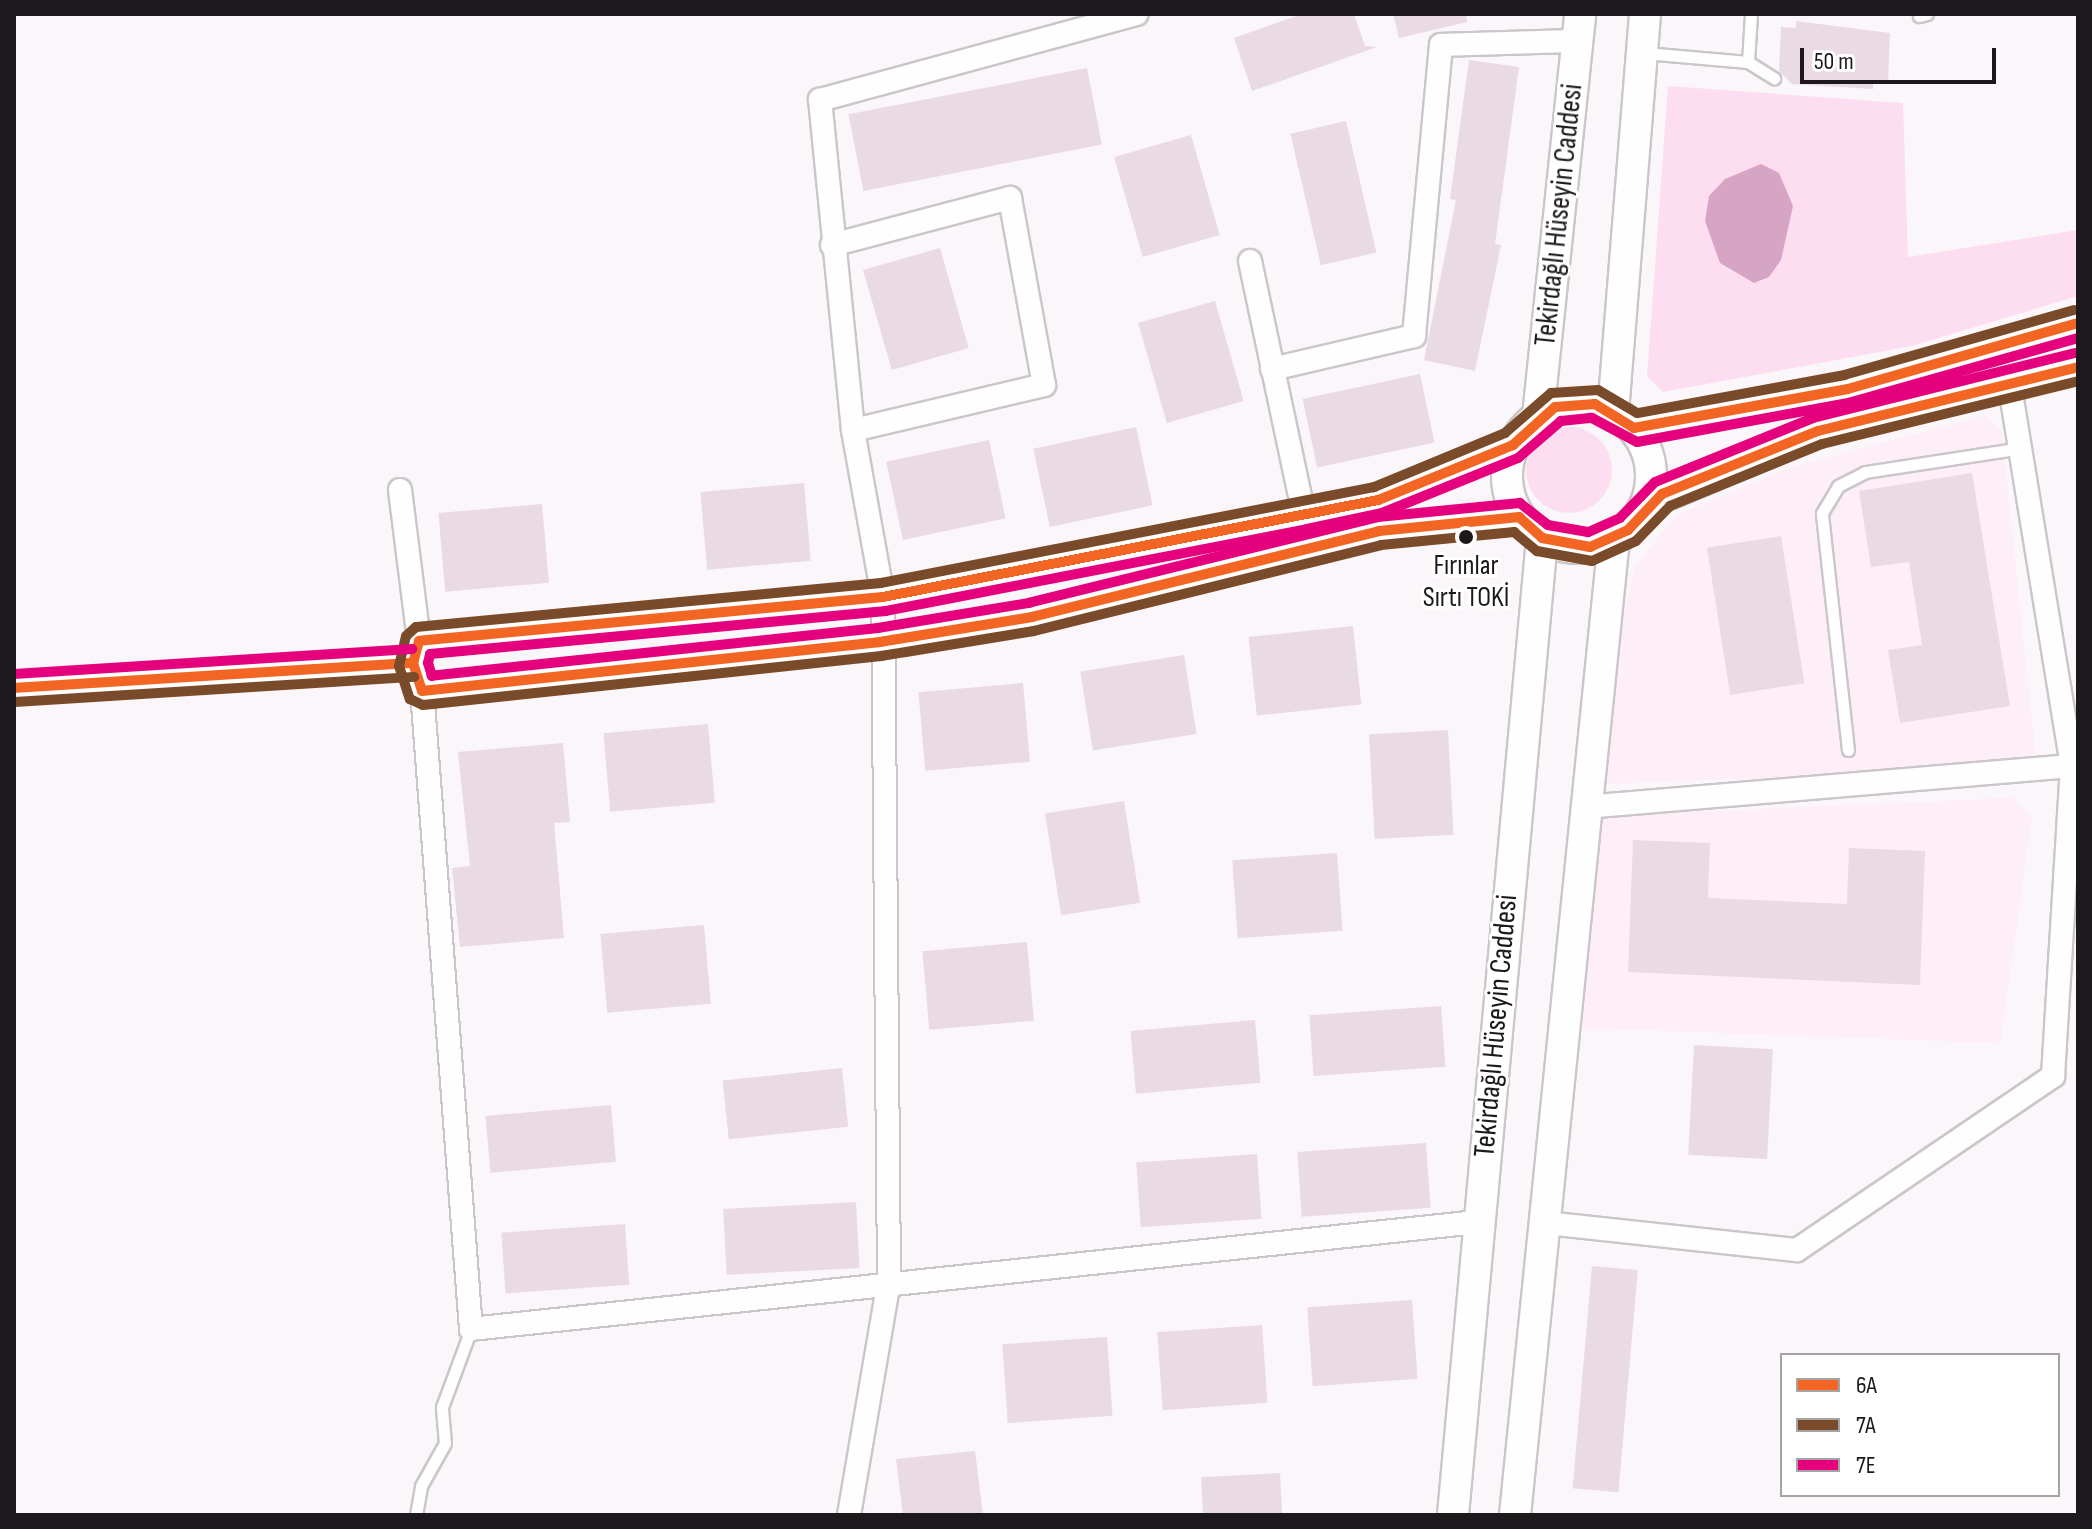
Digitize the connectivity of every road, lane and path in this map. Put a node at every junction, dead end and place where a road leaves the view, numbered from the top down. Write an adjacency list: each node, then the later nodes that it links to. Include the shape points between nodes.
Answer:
1 (1137, 14): 8 (street, via 820,100)
2 (1645, 14): 5 (main road)
3 (1751, 14): 6 (lane)
4 (1579, 27): 12 (street, via 1441,45 1414,336); 14 (main road, Tekirdağlı Hüseyin Caddesi)
5 (1643, 52): 6 (lane); 15 (main road)
6 (1748, 62): 7 (lane)
7 (1774, 78)
8 (832, 245): 16 (street); 16 (street, via 1010,198 1044,385)
9 (1250, 261): 12 (street)
10 (2078, 323): 15 (main road, via 1848,389)
11 (2078, 367): 13 (main road)
12 (1272, 369): 21 (street)
13 (2009, 381): 18 (street); 20 (main road, via 1818,431)
14 (1538, 416): 15 (main road, via 1575,403); 17 (main road)
15 (1623, 420): 20 (main road, via 1651,463)
16 (853, 430): 25 (street)
17 (1513, 445): 21 (main road, via 1378,500); 22 (main road, via 1508,482)
18 (2021, 448): 29 (lane, via 1865,472 1838,486 1822,513); 30 (street)
19 (400, 490): 27 (street)
20 (1647, 503): 24 (main road)
21 (1304, 515): 25 (main road)
22 (1519, 517): 23 (main road); 26 (main road, via 1379,531 1032,617)
23 (1542, 538): 24 (main road, via 1565,547); 32 (main road, Tekirdağlı Hüseyin Caddesi)
24 (1614, 539): 31 (main road)
25 (883, 597): 26 (street); 27 (main road)
26 (880, 642): 27 (main road); 34 (street)
27 (418, 665): 28 (street); 35 (street)
28 (14, 688)
29 (1848, 750)
30 (2075, 766): 31 (street); 33 (street, via 2053,1076 1797,1250)
31 (1584, 807): 33 (main road)
32 (1477, 1222): 34 (street); 38 (main road, Tekirdağlı Hüseyin Caddesi)
33 (1547, 1223): 39 (main road)
34 (889, 1280): 35 (street); 37 (street)
35 (471, 1329): 36 (lane, via 442,1407 445,1443 421,1486)
36 (416, 1515)
37 (849, 1515)
38 (1453, 1515)
39 (1515, 1515)

